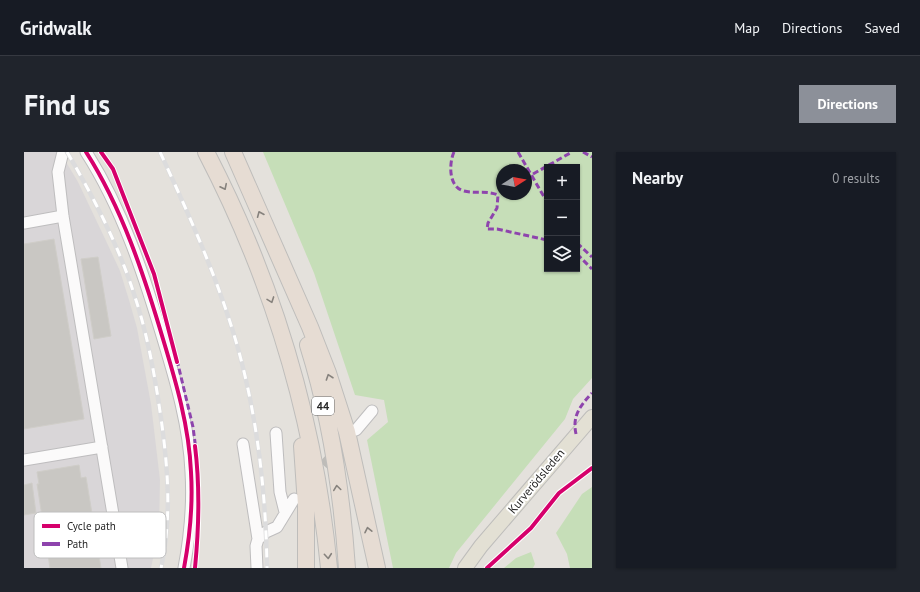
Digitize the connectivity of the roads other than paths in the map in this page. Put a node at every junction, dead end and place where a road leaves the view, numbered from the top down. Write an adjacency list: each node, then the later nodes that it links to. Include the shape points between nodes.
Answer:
1 (63, 152): 5 (street, via 58,172)
2 (86, 152): 23 (street, via 103,179 151,296 187,429 191,471 191,516)
3 (206, 152): 8 (highway, 44, one-way to 8, via 258,263)
4 (232, 152): 7 (highway, 44, one-way to 4)
5 (63, 216): 6 (street); 14 (street)
6 (24, 223)
7 (276, 250): 27 (highway, 44, one-way to 7, via 335,468 325,414 309,349); 28 (highway, one-way to 7, via 347,432 313,334)
8 (297, 380): 25 (highway, via 306,505); 26 (highway, 44, one-way to 26, via 315,464)
9 (372, 411): 11 (street)
10 (592, 417): 20 (main road, Kurverödsleden)
11 (356, 430)
12 (276, 433): 18 (street, via 280,492)
13 (243, 444): 19 (street)
14 (102, 447): 15 (street); 17 (street)
15 (24, 460)
16 (294, 499): 18 (street)
17 (113, 512)
18 (285, 512): 19 (street, via 277,527)
19 (258, 539): 24 (street)
20 (481, 546): 29 (main road, Kurverödsleden); 30 (main road, Kurverödsleden)
21 (120, 558): 22 (street)
22 (122, 568)
23 (184, 568)
24 (257, 568)
25 (306, 568)
26 (329, 568)
27 (347, 568)
28 (377, 568)
29 (465, 568)
30 (470, 568)

